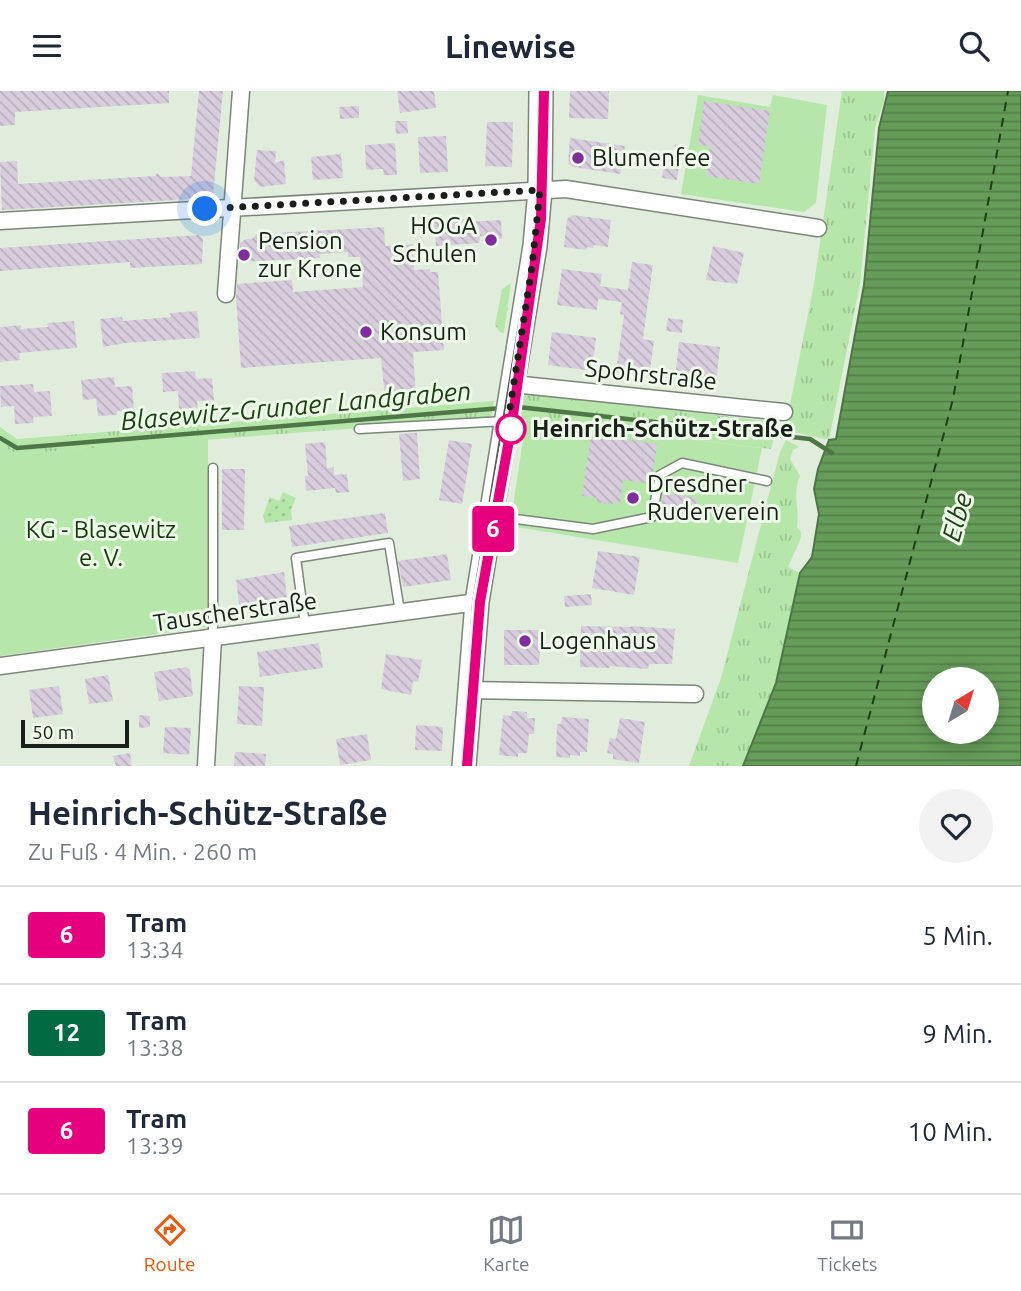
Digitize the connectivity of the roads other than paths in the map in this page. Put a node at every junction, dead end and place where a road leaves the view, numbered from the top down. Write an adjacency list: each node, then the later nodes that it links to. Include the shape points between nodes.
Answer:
1 (241, 91): 4 (street)
2 (541, 91): 3 (main road)
3 (540, 190): 4 (street); 6 (street, via 566,189); 8 (main road)
4 (231, 208): 5 (street); 7 (street)
5 (0, 221)
6 (818, 228)
7 (226, 294)
8 (513, 387): 9 (street, Spohrstraße); 10 (main road)
9 (784, 412)
10 (508, 420): 11 (lane); 14 (main road)
11 (359, 429)
12 (214, 468): 18 (lane)
13 (767, 481): 14 (lane, via 682,463 660,475 652,517 593,529)
14 (492, 516): 15 (main road)
15 (477, 602): 16 (street, Tauscherstraße); 20 (main road)
16 (400, 612): 17 (street, Tauscherstraße); 17 (lane, via 389,543 296,558)
17 (305, 625): 18 (street, Tauscherstraße)
18 (213, 638): 19 (street, Tauscherstraße); 22 (street)
19 (0, 666)
20 (469, 690): 21 (street); 23 (main road)
21 (695, 694)
22 (206, 766)
23 (464, 766)

